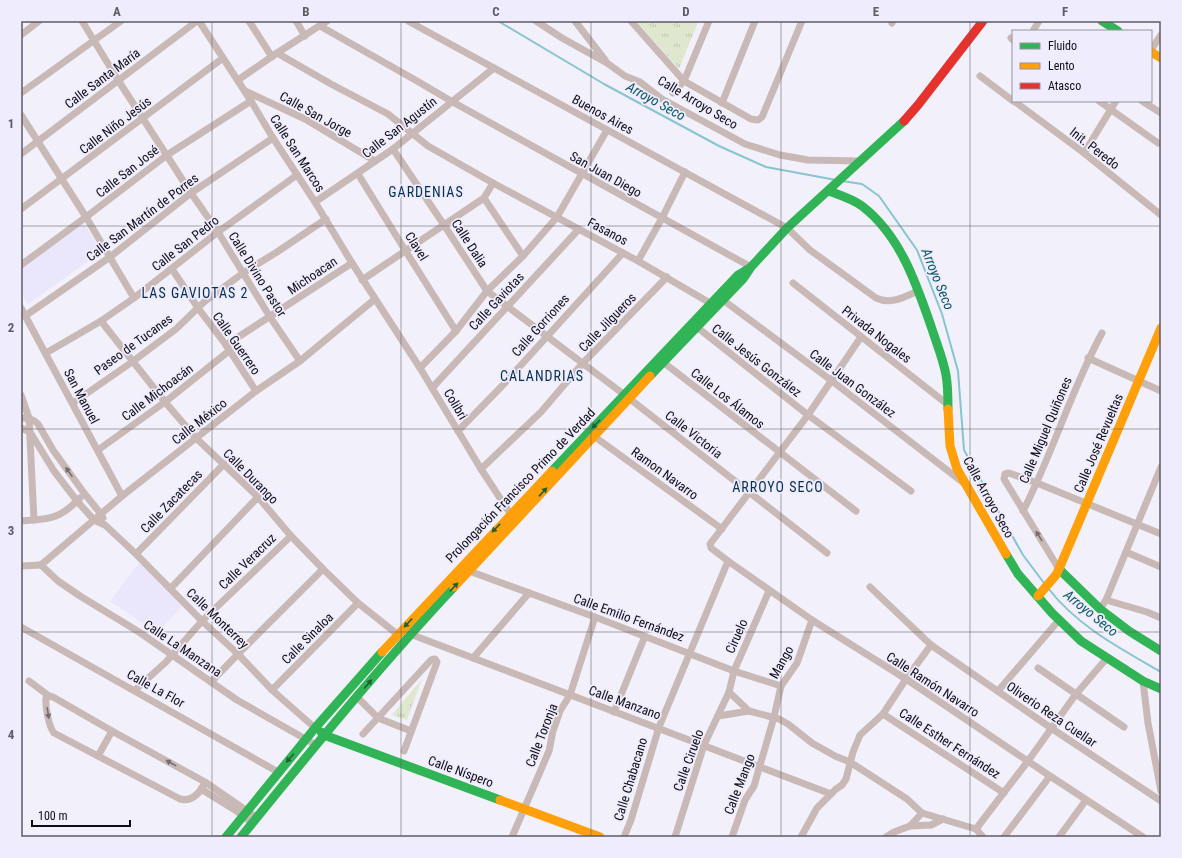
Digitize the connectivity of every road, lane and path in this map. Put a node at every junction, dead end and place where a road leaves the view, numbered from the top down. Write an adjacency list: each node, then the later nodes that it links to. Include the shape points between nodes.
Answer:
1 (39, 21): 21 (street)
2 (82, 21): 24 (street, Calle Divino Pastor)
3 (121, 21): 24 (street)
4 (198, 21): 28 (street, Calle San Marcos); 33 (street, Calle Santa María)
5 (249, 21): 27 (street)
6 (296, 21): 23 (street)
7 (327, 21): 18 (street)
8 (408, 21): 31 (street, Buenos Aires)
9 (536, 21): 30 (street, Calle Arroyo Seco)
10 (575, 21): 30 (street)
11 (631, 21): 35 (street)
12 (709, 21): 35 (street)
13 (755, 21): 46 (street)
14 (802, 21): 46 (street, via 762,117 758,120 752,119)
15 (1040, 21): 19 (street)
16 (1102, 21): 20 (main road)
17 (980, 22): 60 (main road, via 918,105)
18 (320, 26): 23 (street); 41 (street, San Juan Diego)
19 (1034, 30)
20 (1116, 30)
21 (21, 35)
22 (1161, 35): 25 (street)
23 (305, 36): 27 (street)
24 (94, 41): 33 (street, Calle Divino Pastor); 37 (street)
25 (1152, 49)
26 (1152, 52): 29 (main road)
27 (274, 55): 34 (street); 52 (street, Fasanos, via 388,114)
28 (223, 58): 34 (street, Calle San Marcos); 50 (street, Calle Niño Jesús)
29 (1161, 58)
30 (607, 63): 60 (street, Calle Arroyo Seco, via 625,76 640,82 662,99 744,144 808,160)
31 (494, 68): 41 (street, Calle San Agustín); 51 (street, Buenos Aires)
32 (980, 76): 39 (street, Init. Peredo)
33 (118, 80): 50 (street, Calle Divino Pastor); 54 (street, Calle Santa María)
34 (238, 80): 36 (street, Calle San Marcos)
35 (684, 81): 38 (street); 46 (street)
36 (245, 91): 40 (street, Calle San Marcos); 61 (street, Calle San Jorge, via 305,119)
37 (21, 93)
38 (673, 93)
39 (1012, 100)
40 (252, 101): 53 (street, Calle San Marcos); 59 (street, Calle San José)
41 (450, 101): 52 (street, Calle San Agustín); 64 (street, San Juan Diego)
42 (1014, 102): 57 (street, Init. Peredo)
43 (1100, 102): 47 (street)
44 (1115, 102): 47 (street)
45 (1144, 102): 48 (street)
46 (722, 103)
47 (1111, 110): 55 (street); 57 (street)
48 (1161, 113)
49 (21, 115): 54 (street)
50 (144, 119): 59 (street, Calle Divino Pastor); 66 (street, Calle Niño Jesús)
51 (607, 130): 62 (street, Buenos Aires); 64 (street)
52 (412, 134): 56 (street, Calle San Agustín); 67 (street, Fasanos)
53 (273, 138): 65 (street, Calle San Marcos); 69 (street, Calle San Martín de Porres)
54 (37, 142): 58 (street, Calle Santa María); 66 (street)
55 (1158, 143)
56 (393, 149): 61 (street, Calle San Agustín); 78 (street, Calle Dalia)
57 (1084, 153): 73 (street, Init. Peredo)
58 (21, 154)
59 (167, 155): 69 (street, Calle Divino Pastor); 74 (street, Calle San José)
60 (861, 161): 68 (main road, Prolongación Francisco Primo de Verdad)
61 (375, 162): 63 (street, Calle San Agustín)
62 (685, 172): 76 (street); 79 (street, Buenos Aires)
63 (358, 174): 71 (street, Calle San Agustín); 82 (street, Clavel)
64 (581, 174): 75 (street); 76 (street, San Juan Diego)
65 (297, 175): 71 (street, Calle San Marcos); 81 (street, Calle San Pedro)
66 (61, 180): 72 (street, Calle Niño Jesús); 74 (street)
67 (493, 183): 70 (street); 75 (street, Fasanos)
68 (831, 189): 79 (main road, Prolongación Francisco Primo de Verdad); 96 (main road, Calle Arroyo Seco, via 861,205 878,221 902,256)
69 (191, 193): 81 (street, Calle Divino Pastor); 85 (street, Calle San Martín de Porres)
70 (484, 198): 78 (street); 84 (street)
71 (315, 202): 77 (street, Calle San Marcos)
72 (21, 209)
73 (1161, 215)
74 (86, 217): 85 (street); 88 (street, Calle San José)
75 (557, 217): 80 (street, Fasanos); 84 (street)
76 (662, 218): 86 (street); 89 (street, San Juan Diego)
77 (326, 219): 87 (street, Calle San Marcos); 91 (street, Paseo de Tucanes)
78 (444, 225): 82 (street); 95 (street, Calle Dalia)
79 (787, 228): 89 (main road, Prolongación Francisco Primo de Verdad); 96 (street, Buenos Aires, via 810,250 882,301 892,301)
80 (579, 229): 83 (street, Fasanos); 101 (street, Calle Gaviotas)
81 (218, 232): 90 (street, Calle San Pedro); 91 (street, Calle Divino Pastor)
82 (405, 250): 93 (street); 108 (street, Clavel)
83 (623, 252): 86 (street, Fasanos); 110 (street, Calle Gorriones)
84 (523, 256): 95 (street)
85 (110, 257): 97 (street); 103 (street, Calle San Martín de Porres)
86 (638, 261): 92 (street, Fasanos)
87 (352, 263): 93 (street, Calle San Marcos); 104 (street, Michoacan)
88 (21, 265)
89 (751, 267): 99 (main road, Prolongación Francisco Primo de Verdad); 100 (main road, Prolongación Francisco Primo de Verdad, via 738,275)
90 (172, 268): 97 (street, Calle San Pedro); 102 (street, Calle Guerrero)
91 (243, 272): 102 (street, Paseo de Tucanes); 104 (street, Calle Divino Pastor)
92 (667, 277): 100 (street, Fasanos); 118 (street, Calle Jilgueros)
93 (362, 280): 98 (street, Calle San Marcos)
94 (793, 283): 111 (street, Privada Nogales)
95 (487, 291): 101 (street, Calle Victoria); 108 (street)
96 (918, 291): 129 (main road, Calle Arroyo Seco, via 944,366)
97 (134, 298): 105 (street, Calle San Pedro)
98 (375, 300): 115 (street, Calle México); 119 (street, Colibri)
99 (723, 300): 106 (main road, Prolongación Francisco Primo de Verdad); 120 (street, Calle Juan González)
100 (710, 303): 106 (main road, Prolongación Francisco Primo de Verdad)
101 (507, 306): 110 (street, Calle Victoria); 122 (street, Calle Gaviotas)
102 (198, 308): 112 (street, Calle Guerrero); 116 (street, Paseo de Tucanes, via 176,329)
103 (22, 311): 113 (street, San Manuel)
104 (270, 317): 112 (street, Michoacan); 115 (street, Calle Divino Pastor)
105 (102, 321): 113 (street, Calle San Pedro); 116 (street, Calle Durango)
106 (694, 325): 117 (main road, Prolongación Francisco Primo de Verdad); 126 (main road, Prolongación Francisco Primo de Verdad); 130 (street, Calle Jesús González)
107 (1161, 328): 121 (main road, Calle José Revueltas)
108 (456, 331): 119 (street)
109 (1102, 333): 114 (street, Calle Miguel Quiñones)
110 (546, 336): 118 (street, Calle Victoria); 134 (street, Calle Gorriones)
111 (861, 338): 120 (street); 129 (street, Privada Nogales)
112 (227, 348): 124 (street, Calle Guerrero); 127 (street, Calle Michoacán)
113 (46, 353): 128 (street, San Manuel)
114 (1088, 358): 121 (street); 143 (street, Calle Miguel Quiñones)
115 (300, 361): 124 (street, Calle México)
116 (132, 362): 127 (street, Calle Durango); 128 (street, Paseo de Tucanes)
117 (663, 362): 126 (main road, Prolongación Francisco Primo de Verdad); 139 (street, Calle Los Álamos)
118 (582, 364): 126 (street, Calle Victoria); 142 (street, Calle Jilgueros, via 541,412)
119 (420, 368): 122 (street, Colibri)
120 (832, 381): 130 (street); 144 (street, Calle Juan González)
121 (1139, 381): 123 (street); 151 (main road, Calle José Revueltas)
122 (432, 388): 134 (street, Colibri)
123 (1161, 391)
124 (256, 392): 137 (street, Calle México)
125 (21, 395): 132 (street)
126 (627, 397): 136 (main road, Prolongación Francisco Primo de Verdad); 146 (street, Calle Victoria); 155 (main road, Prolongación Francisco Primo de Verdad, one-way to 155)
127 (165, 402): 137 (street, Calle Durango); 138 (street, Calle Michoacán)
128 (73, 403): 138 (street, San Manuel)
129 (947, 404): 144 (main road, Calle Arroyo Seco, via 953,460)
130 (808, 415): 139 (street); 145 (street, Calle Jesús González)
131 (21, 418): 132 (street)
132 (30, 418): 135 (street); 147 (street, Calle Monterrey, one-way to 132, via 38,424)
133 (21, 428): 135 (street)
134 (458, 431): 142 (street, Colibri)
135 (30, 432): 150 (street, via 54,471); 156 (street)
136 (595, 436): 155 (main road, Prolongación Francisco Primo de Verdad, one-way to 136); 161 (street, Ramon Navarro)
137 (196, 438): 140 (street, Calle Durango); 148 (street, Calle México)
138 (98, 450): 148 (street, San Manuel)
139 (779, 453): 146 (street); 152 (street, Calle Los Álamos)
140 (224, 464): 149 (street, Calle Durango); 165 (street, Calle Zacatecas)
141 (1161, 467): 160 (street)
142 (481, 469): 155 (street, Colibri)
143 (1037, 483): 151 (street); 153 (street, Calle Miguel Quiñones); 153 (street, Calle Arroyo Seco, via 1010,473 1005,474 1004,479)
144 (968, 487): 178 (main road, Calle Arroyo Seco, via 1018,574)
145 (912, 491)
146 (749, 492): 161 (street); 166 (street, Calle Victoria)
147 (84, 493): 150 (street); 154 (street, Calle Monterrey)
148 (122, 496): 154 (street, Calle México)
149 (258, 497): 163 (street, Calle Durango); 175 (street)
150 (77, 501): 156 (street, via 58,516); 157 (street)
151 (1087, 504): 160 (street); 173 (main road, Calle José Revueltas)
152 (856, 511)
153 (1023, 511): 173 (street, Calle Arroyo Seco, one-way to 153)
154 (101, 514): 157 (street, Calle México); 159 (street, Calle Monterrey)
155 (513, 517): 172 (main road, Prolongación Francisco Primo de Verdad); 188 (main road, Prolongación Francisco Primo de Verdad, one-way to 188)
156 (34, 520): 158 (street)
157 (94, 520): 159 (street, Calle Monterrey); 168 (street, Calle México)
158 (21, 521)
159 (105, 525): 165 (street, Calle Monterrey)
160 (1137, 525): 162 (street); 164 (street)
161 (722, 529): 167 (street, Calle Ramón Navarro, via 710,544 711,548)
162 (1161, 534)
163 (291, 536): 171 (street, Calle Durango); 186 (street, Calle Veracruz)
164 (1126, 552): 170 (street); 179 (street)
165 (136, 554): 175 (street, Calle Monterrey)
166 (826, 554)
167 (728, 562): 176 (street, Calle Ramón Navarro); 193 (street, Calle Chabacano)
168 (41, 565): 169 (street); 194 (street, Calle La Manzana, via 80,596)
169 (21, 566)
170 (1161, 567)
171 (323, 570): 180 (street, Calle Durango); 195 (street)
172 (469, 571): 177 (street, Calle Emilio Fernández); 189 (main road, Prolongación Francisco Primo de Verdad, one-way to 172)
173 (1058, 572): 178 (main road, Calle José Revueltas); 181 (main road, Calle Arroyo Seco)
174 (870, 587): 191 (street, Oliverio Reza Cuellar)
175 (171, 588): 186 (street, Calle Monterrey)
176 (769, 591): 184 (street, Calle Ramón Navarro); 199 (street, Ciruelo)
177 (529, 593): 182 (street, Calle Emilio Fernández); 196 (street)
178 (1040, 594): 185 (main road, Calle Arroyo Seco)
179 (1106, 600): 181 (street); 183 (street)
180 (358, 603): 188 (street, Calle Durango); 207 (street, Calle Sinaloa)
181 (1100, 609): 192 (main road, Calle Arroyo Seco)
182 (596, 617): 190 (street, Calle Emilio Fernández); 211 (street, Calle Toronja)
183 (1161, 618)
184 (812, 620): 200 (street, Calle Ramón Navarro); 204 (street, Mango, via 797,663)
185 (1059, 620): 197 (main road, Calle Arroyo Seco, via 1081,641); 208 (street)
186 (202, 621): 194 (street, Calle Veracruz); 195 (street, Calle Monterrey)
187 (21, 627): 206 (street, Calle La Flor)
188 (397, 634): 221 (main road, Prolongación Francisco Primo de Verdad)
189 (410, 634): 196 (street, Calle Manzano); 213 (main road, Prolongación Francisco Primo de Verdad, one-way to 189)
190 (645, 636): 193 (street, Calle Emilio Fernández); 215 (street)
191 (931, 645): 200 (street); 208 (street, Oliverio Reza Cuellar)
192 (1161, 651)
193 (689, 652): 199 (street, Calle Emilio Fernández); 222 (street, Calle Chabacano)
194 (172, 654): 203 (street, Calle La Manzana); 206 (street, Calle Veracruz)
195 (238, 654): 203 (street); 207 (street, Calle Monterrey)
196 (473, 658): 211 (street, Calle Manzano)
197 (1107, 658): 202 (main road, Calle Arroyo Seco); 210 (street)
198 (1038, 668): 210 (street)
199 (734, 671): 204 (street, Calle Emilio Fernández); 209 (street, Ciruelo)
200 (906, 679): 216 (street); 233 (street, Calle Ramón Navarro)
201 (28, 681): 212 (street)
202 (1143, 681): 205 (main road, Calle Arroyo Seco); 240 (street)
203 (211, 682): 228 (street, Calle La Manzana, via 237,700)
204 (781, 686): 218 (street, Mango)
205 (1161, 689)
206 (136, 690): 236 (street, Calle La Flor)
207 (272, 690): 221 (street, Calle Monterrey)
208 (998, 691): 223 (street, Oliverio Reza Cuellar)
209 (729, 692): 214 (street); 217 (street, Calle Ciruelo)
210 (1076, 694): 220 (street); 223 (street)
211 (570, 695): 215 (street, Calle Manzano); 245 (street, Calle Toronja, via 560,711 549,751)
212 (49, 696): 224 (street); 232 (street, one-way to 232, via 46,701 51,730)
213 (357, 696): 219 (street); 227 (main road, Prolongación Francisco Primo de Verdad)
214 (749, 711): 217 (street); 218 (street)
215 (614, 712): 222 (street, Calle Manzano)
216 (883, 714): 234 (street, via 860,735); 241 (street, Calle Esther Fernández)
217 (718, 716): 230 (street, Calle Ciruelo)
218 (774, 717): 234 (street, via 788,724 816,746); 235 (street, Calle Mango)
219 (378, 718): 225 (street); 225 (street, via 431,660 435,659 437,662); 226 (street)
220 (1124, 727)
221 (315, 728): 227 (main road, Calle Níspero); 228 (main road, Prolongación Francisco Primo de Verdad)
222 (659, 728): 230 (street, Calle Manzano); 257 (street, Calle Chabacano)
223 (1051, 728): 233 (street); 244 (street, Oliverio Reza Cuellar)
224 (112, 731): 232 (street); 238 (street, one-way to 224)
225 (411, 731): 231 (street)
226 (363, 734)
227 (324, 735): 229 (main road, Prolongación Francisco Primo de Verdad); 245 (main road, Calle Níspero)
228 (306, 739): 229 (street, Calle La Manzana); 236 (main road, Prolongación Francisco Primo de Verdad, one-way to 236)
229 (316, 745): 249 (main road, Prolongación Francisco Primo de Verdad)
230 (704, 745): 235 (street, Calle Manzano); 258 (street, Calle Ciruelo)
231 (404, 751)
232 (98, 756): 239 (street, via 180,799 190,800)
233 (1028, 761): 237 (street, Calle Ramón Navarro); 241 (street)
234 (850, 762): 242 (street, via 846,779); 246 (street, via 907,799)
235 (760, 766): 242 (street, Calle Manzano); 259 (street, Calle Mango)
236 (278, 772): 247 (main road, Prolongación Francisco Primo de Verdad)
237 (1050, 776): 243 (street, Calle Ramón Navarro); 264 (street)
238 (205, 782): 239 (street); 247 (street)
239 (201, 789): 247 (street)
240 (1161, 791)
241 (1004, 793): 251 (street)
242 (831, 794): 260 (street, via 817,808)
243 (1086, 800): 252 (street); 266 (street, Calle Ramón Navarro)
244 (1161, 801)
245 (524, 809): 255 (street, Calle Toronja); 256 (main road, Calle Níspero)
246 (922, 813): 248 (street); 250 (street)
247 (245, 814): 249 (street); 253 (main road, Prolongación Francisco Primo de Verdad)
248 (943, 819): 250 (street, via 931,825); 251 (street)
249 (254, 820): 254 (main road, Prolongación Francisco Primo de Verdad)
250 (910, 826): 261 (street)
251 (976, 829): 262 (street); 263 (street)
252 (1060, 835): 265 (street)
253 (226, 837)
254 (241, 837)
255 (512, 837)
256 (600, 837)
257 (624, 837)
258 (675, 837)
259 (732, 837)
260 (801, 837)
261 (886, 837)
262 (975, 837)
263 (983, 837)
264 (1004, 837)
265 (1068, 837)
266 (1143, 837)

